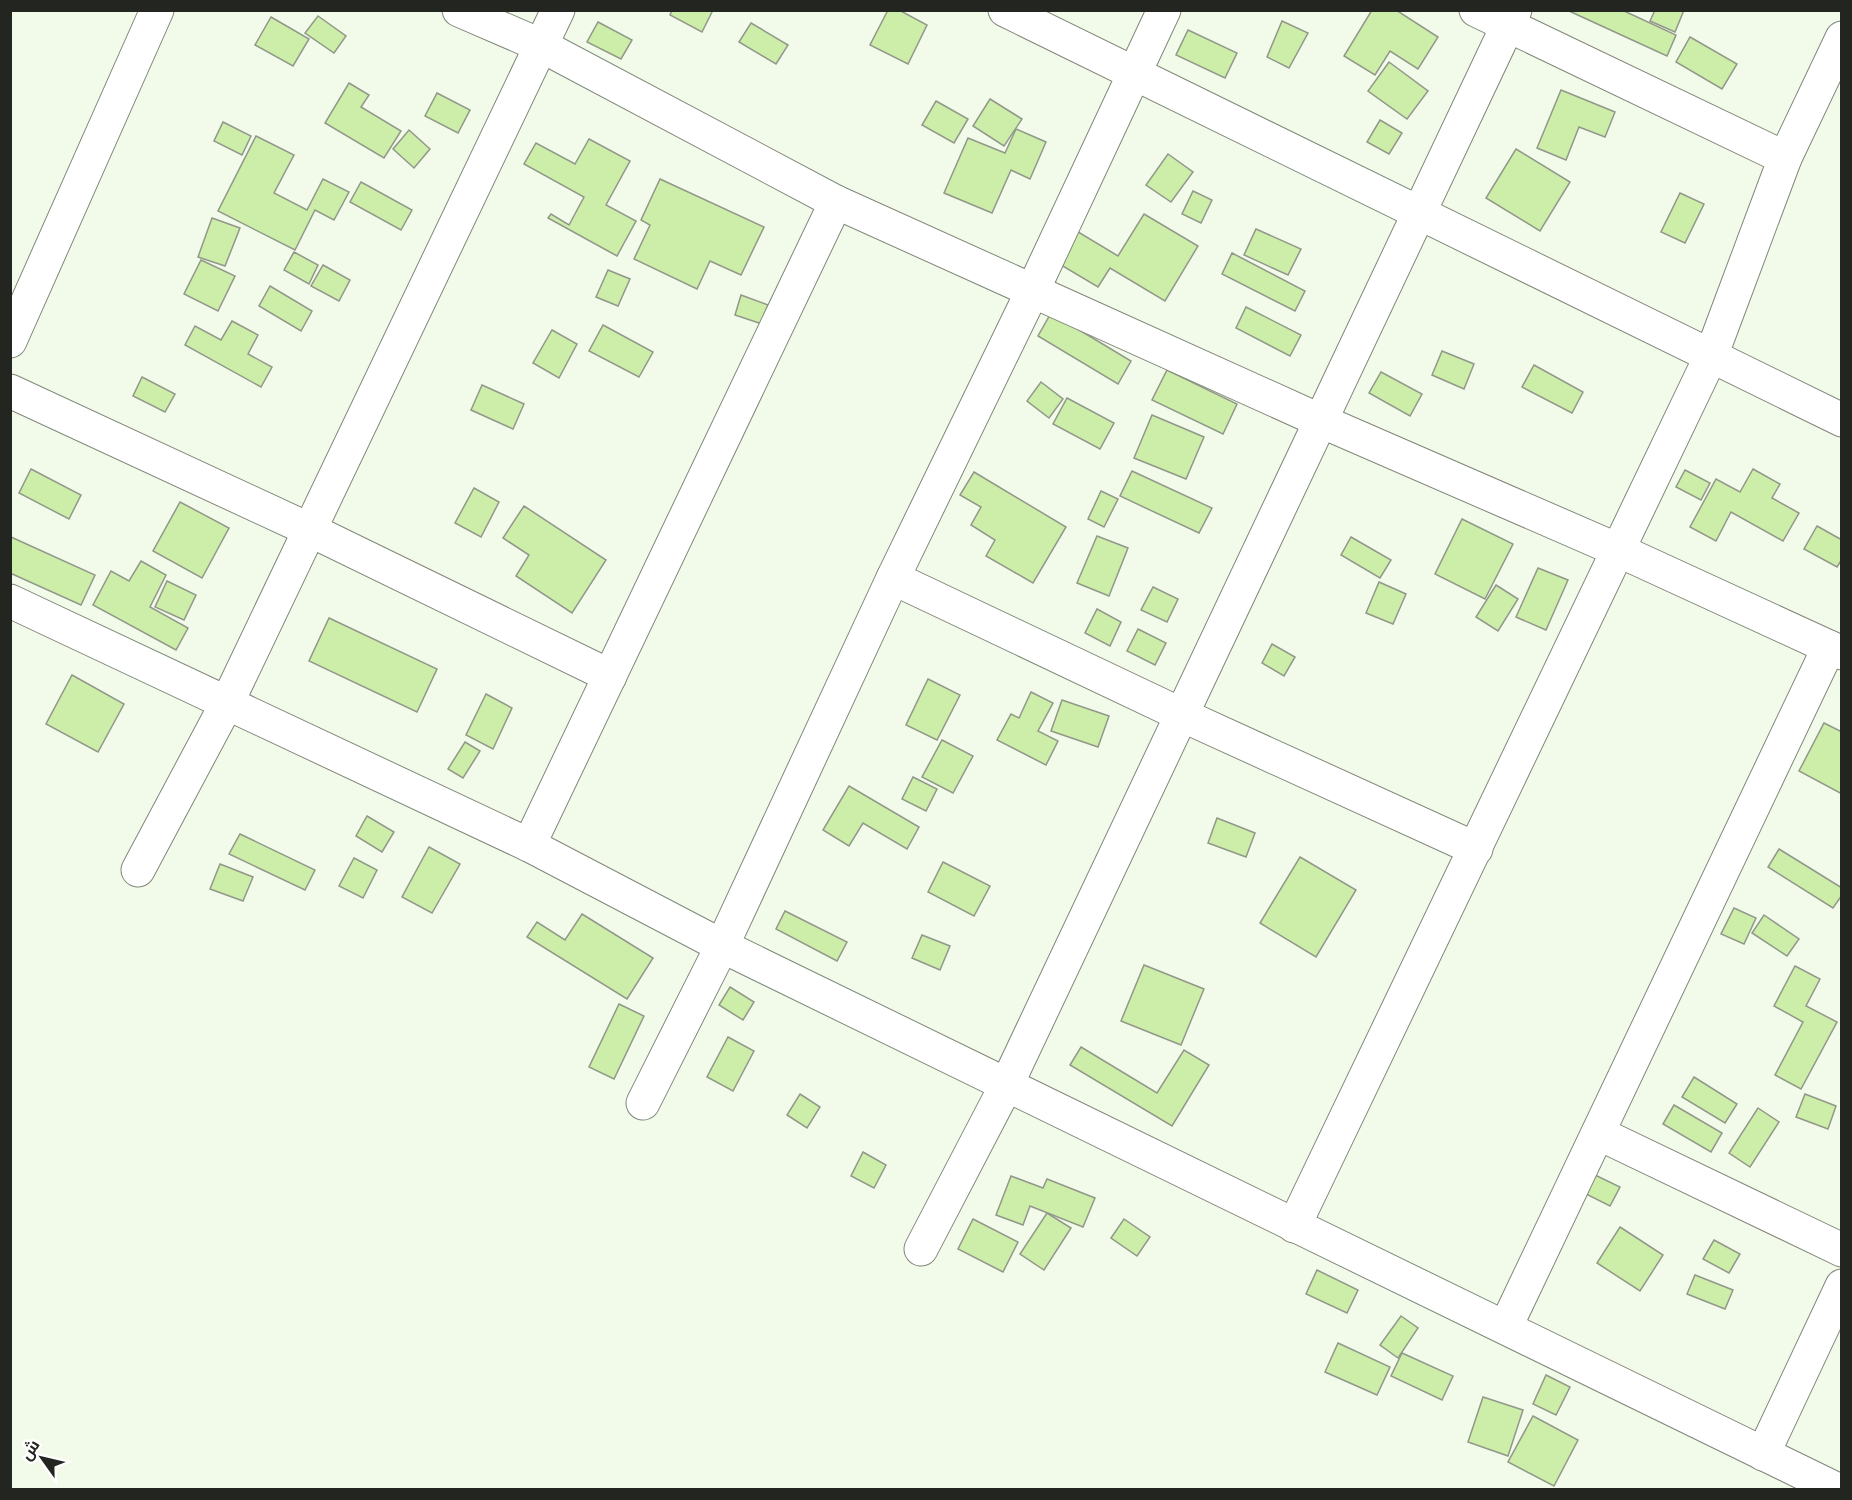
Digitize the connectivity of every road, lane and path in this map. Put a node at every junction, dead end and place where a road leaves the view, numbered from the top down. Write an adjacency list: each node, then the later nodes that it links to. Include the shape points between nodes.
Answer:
1 (157, 10): 15 (street)
2 (459, 10): 9 (street)
3 (558, 10): 9 (street)
4 (1005, 10): 10 (street)
5 (1164, 10): 10 (street)
6 (1476, 10): 7 (street)
7 (1511, 18): 11 (street); 13 (street)
8 (1842, 38): 11 (street)
9 (542, 46): 12 (street); 20 (street)
10 (1134, 73): 13 (street); 14 (street)
11 (1785, 158): 16 (street)
12 (836, 202): 14 (street); 25 (street)
13 (1419, 211): 16 (street); 19 (street)
14 (1032, 292): 19 (street); 22 (street)
15 (10, 341)
16 (1711, 356): 18 (street); 21 (street)
17 (10, 391): 20 (street)
18 (1842, 420)
19 (1321, 421): 21 (street); 27 (street)
20 (310, 530): 25 (street); 26 (street)
21 (1620, 551): 24 (street); 29 (street)
22 (892, 578): 27 (street); 31 (street)
23 (10, 601): 26 (street)
24 (1835, 650): 34 (street)
25 (610, 676): 28 (street)
26 (227, 704): 28 (street); 30 (street)
27 (1182, 715): 29 (street); 32 (street)
28 (529, 845): 31 (street)
29 (1476, 849): 35 (street)
30 (138, 870)
31 (722, 946): 32 (street); 33 (street)
32 (1007, 1084): 35 (street); 36 (street)
33 (643, 1103)
34 (1598, 1133): 37 (street); 39 (street)
35 (1294, 1226): 39 (street)
36 (921, 1249)
37 (1842, 1250)
38 (1842, 1286): 40 (street)
39 (1506, 1326): 40 (street)
40 (1763, 1454): 41 (street)
41 (1838, 1490)

